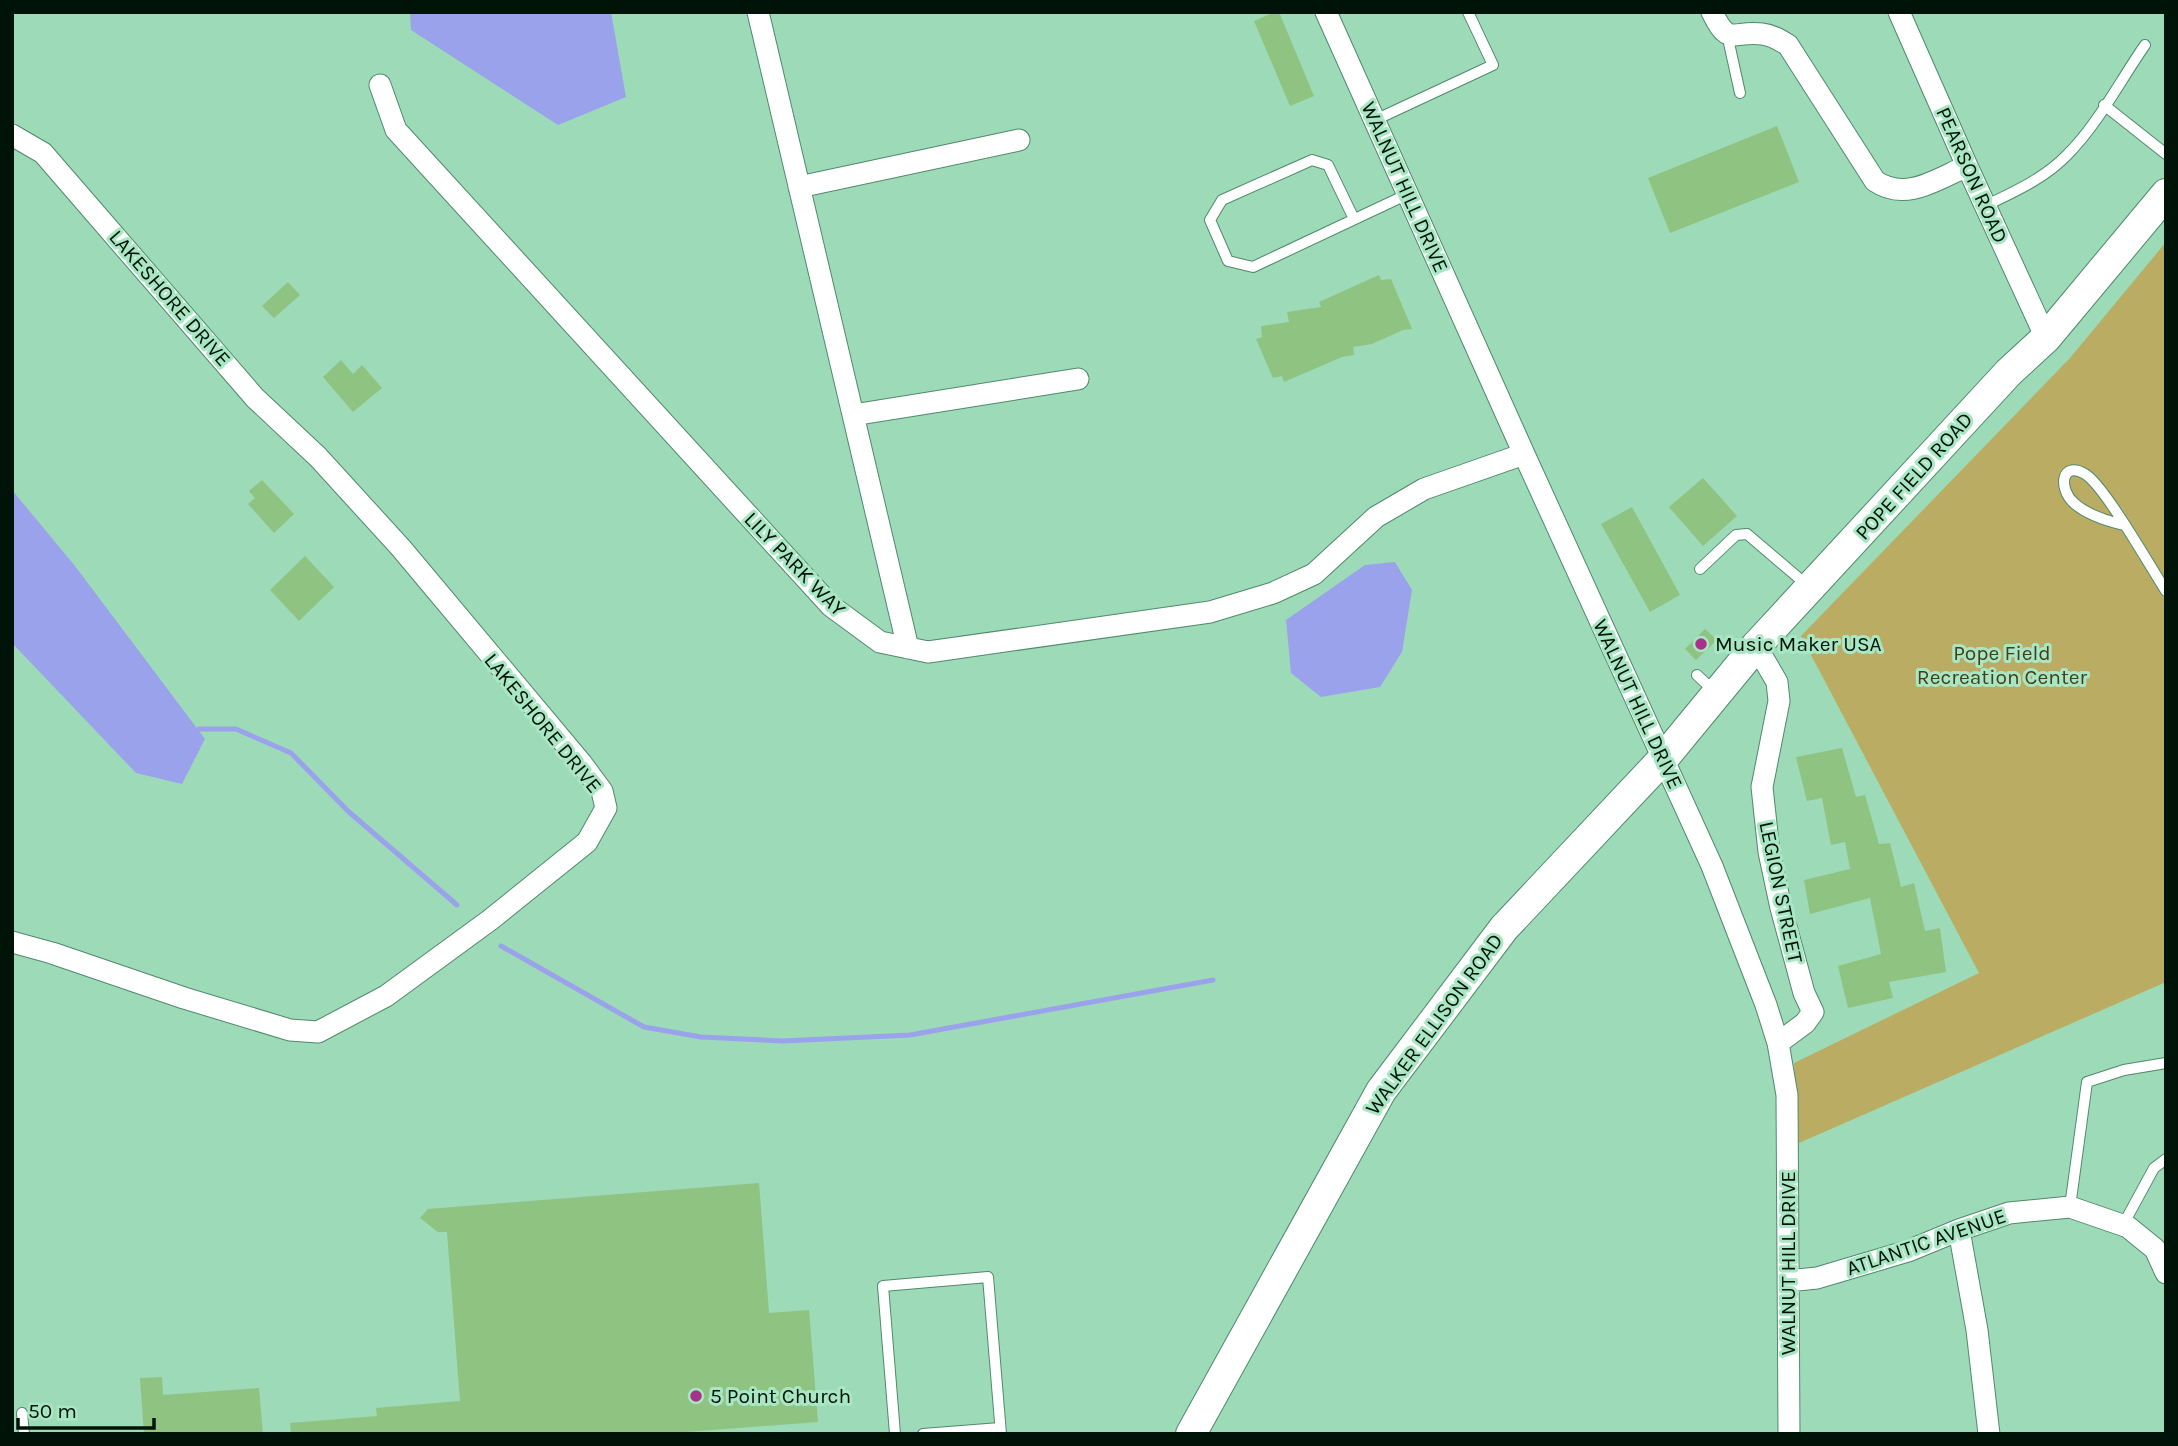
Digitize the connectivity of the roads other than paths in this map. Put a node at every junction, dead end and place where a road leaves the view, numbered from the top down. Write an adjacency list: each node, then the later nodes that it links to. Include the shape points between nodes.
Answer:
1 (758, 12): 16 (street)
2 (1326, 12): 11 (street, WALNUT HILL DRIVE)
3 (1468, 12): 11 (lane, via 1493,65)
4 (1712, 12): 6 (street)
5 (1899, 12): 15 (street, PEARSON ROAD)
6 (1727, 34): 9 (lane); 15 (street, via 1762,34 1788,45 1875,181 1887,189 1903,191)
7 (2145, 45): 10 (lane)
8 (380, 85): 30 (street, LILY PARK WAY, via 396,130 831,606 880,642)
9 (1740, 93)
10 (2104, 105): 14 (lane); 19 (lane, via 2052,169)
11 (1375, 120): 17 (street, WALNUT HILL DRIVE)
12 (12, 135): 32 (street, LAKESHORE DRIVE, via 43,153 256,398 318,457 401,548 582,764 602,791 606,808 587,842 491,920 386,996 318,1032 290,1030)
13 (1018, 140): 16 (street)
14 (2166, 154)
15 (1967, 166): 19 (street, PEARSON ROAD)
16 (799, 187): 23 (street)
17 (1408, 194): 20 (lane); 24 (street, WALNUT HILL DRIVE)
18 (2166, 194): 21 (street, POPE FIELD ROAD)
19 (1985, 206): 21 (street, PEARSON ROAD)
20 (1354, 219): 20 (lane, via 1253,267 1228,261 1210,220 1222,200 1312,160 1328,165)
21 (2046, 338): 27 (street, POPE FIELD ROAD, via 2009,372)
22 (1078, 379): 23 (street)
23 (853, 415): 30 (street)
24 (1524, 454): 30 (street, LILY PARK WAY, via 1424,489 1376,517 1314,574 1273,593 1210,612 928,652); 31 (street, WALNUT HILL DRIVE)
25 (2123, 525): 25 (lane, via 2073,503 2063,477 2077,471 2089,477); 28 (lane)
26 (1700, 569): 27 (lane, via 1736,535 1746,534)
27 (1811, 588): 29 (street, POPE FIELD ROAD)
28 (2166, 591)
29 (1756, 646): 31 (street, POPE FIELD ROAD, via 1707,685); 33 (street, LEGION STREET, via 1777,682 1779,701 1762,787 1769,852 1800,981 1813,1012)
30 (908, 648)
31 (1663, 759): 33 (street, WALNUT HILL DRIVE, via 1721,888); 46 (street, WALKER ELLISON ROAD, via 1504,928 1381,1091)
32 (12, 942)
33 (1778, 1043): 40 (street, WALNUT HILL DRIVE, via 1787,1095)
34 (2166, 1063): 36 (lane, via 2087,1082)
35 (2166, 1159): 37 (lane, via 2154,1168)
36 (2070, 1207): 37 (street, ATLANTIC AVENUE); 38 (street, ATLANTIC AVENUE, via 2009,1213)
37 (2123, 1225): 39 (street, ATLANTIC AVENUE, via 2155,1249)
38 (1959, 1230): 40 (street, ATLANTIC AVENUE, via 1909,1251 1817,1278); 48 (street)
39 (2166, 1273)
40 (1788, 1281): 47 (street, WALNUT HILL DRIVE)
41 (22, 1413): 43 (lane)
42 (1001, 1431): 44 (lane, via 989,1277 883,1286); 45 (lane)
43 (24, 1434)
44 (895, 1434)
45 (923, 1434)
46 (1191, 1434)
47 (1789, 1434)
48 (1989, 1434)

